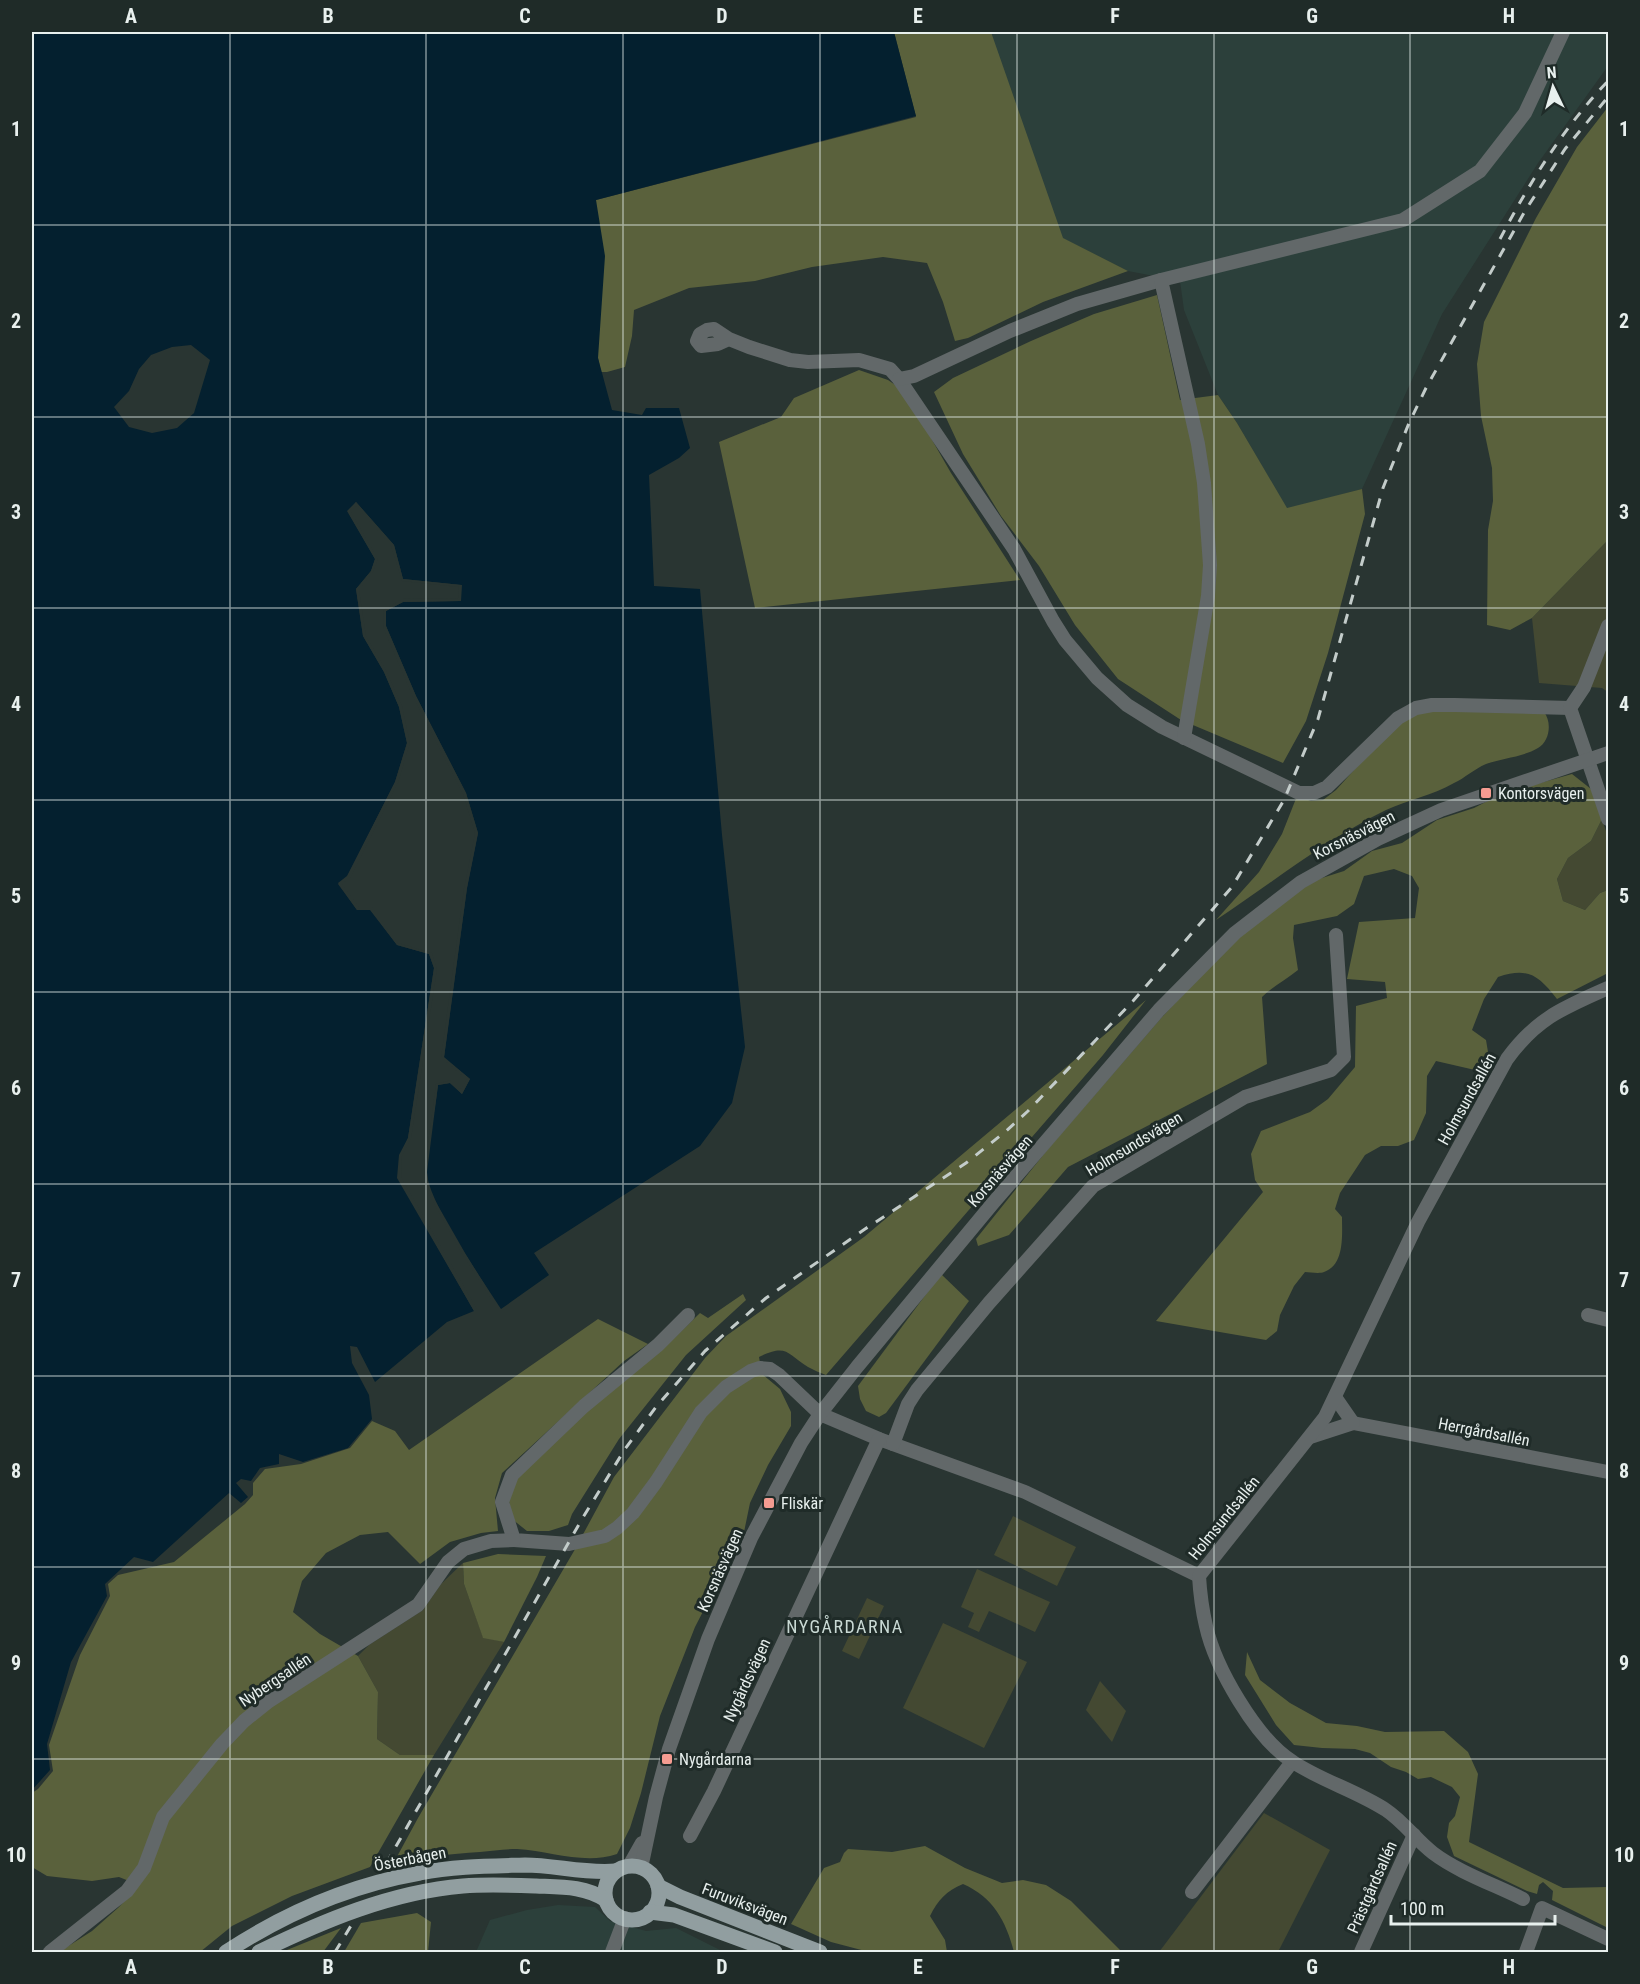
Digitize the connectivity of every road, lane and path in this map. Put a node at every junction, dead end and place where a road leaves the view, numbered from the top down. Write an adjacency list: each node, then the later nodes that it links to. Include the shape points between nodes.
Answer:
1 (1563, 32): 2 (street, via 1525,113 1480,171 1403,220)
2 (1161, 280): 4 (street, via 1077,303 914,376); 7 (street, via 1198,444 1210,565)
3 (729, 339): 4 (street, via 790,360 859,360 890,369)
4 (899, 379): 7 (street, via 1014,549 1053,621 1079,658 1127,705)
5 (1608, 626): 6 (street, via 1584,687)
6 (1570, 708): 7 (street, via 1416,708 1398,718 1327,787 1307,794); 9 (street)
7 (1184, 738)
8 (1608, 753): 9 (street, Korsnäsvägen)
9 (1587, 761): 10 (street); 17 (street, Korsnäsvägen, via 1442,810 1378,839 1300,882 1235,933 1159,1011 993,1203)
10 (1608, 819)
11 (1336, 935): 21 (street, Holmsundsvägen, via 1344,1058 1331,1070 1245,1097 1093,1186 917,1390)
12 (1608, 988): 16 (street, Holmsundsallén, via 1545,1019 1506,1059 1418,1222)
13 (688, 1315): 23 (street, via 584,1406 513,1475 502,1502)
14 (1588, 1315): 15 (street)
15 (1608, 1320)
16 (1335, 1396): 18 (street); 19 (street, Holmsundsallén)
17 (820, 1414): 20 (street); 23 (street, Nybergsallén, via 770,1369 751,1371 726,1387 701,1412 656,1482 617,1528 569,1544); 28 (street, Korsnäsvägen, via 751,1538 708,1639 669,1749 650,1828)
18 (1353, 1423): 19 (street); 22 (street, Herrgårdsallén)
19 (1310, 1437): 24 (street, Holmsundsallén)
20 (879, 1439): 21 (street); 27 (street, Nygårdsvägen)
21 (893, 1444): 24 (street, via 1025,1492)
22 (1608, 1472)
23 (514, 1540): 36 (street, Nybergsallén, via 491,1541 464,1550 448,1562 418,1605 244,1721 163,1817 144,1868 127,1891)
24 (1199, 1576): 25 (street, Holmsundsallén, via 1206,1627 1227,1678 1262,1732)
25 (1292, 1762): 26 (street, Prästgårdsallén, via 1386,1809); 30 (street)
26 (1414, 1835): 31 (street, Prästgårdsallén, via 1443,1860); 42 (street, Prästgårdsallén)
27 (690, 1836)
28 (629, 1868): 29 (main road, via 652,1875); 32 (main road, via 609,1880); 37 (main road, Österbågen, via 601,1872 496,1866 418,1873 325,1900 285,1918)
29 (658, 1886): 33 (main road, via 657,1901); 41 (main road, Furuviksvägen)
30 (1192, 1892)
31 (1523, 1899)
32 (606, 1900): 34 (main road, via 613,1911); 38 (main road, via 588,1890 567,1887 452,1887 377,1903)
33 (650, 1912): 34 (main road, via 639,1918); 40 (main road, via 674,1915)
34 (625, 1918): 39 (street)
35 (1608, 1939): 43 (street, via 1542,1908)
36 (50, 1953)
37 (226, 1953)
38 (259, 1953)
39 (612, 1953)
40 (775, 1953)
41 (820, 1953)
42 (1361, 1953)
43 (1526, 1953)

